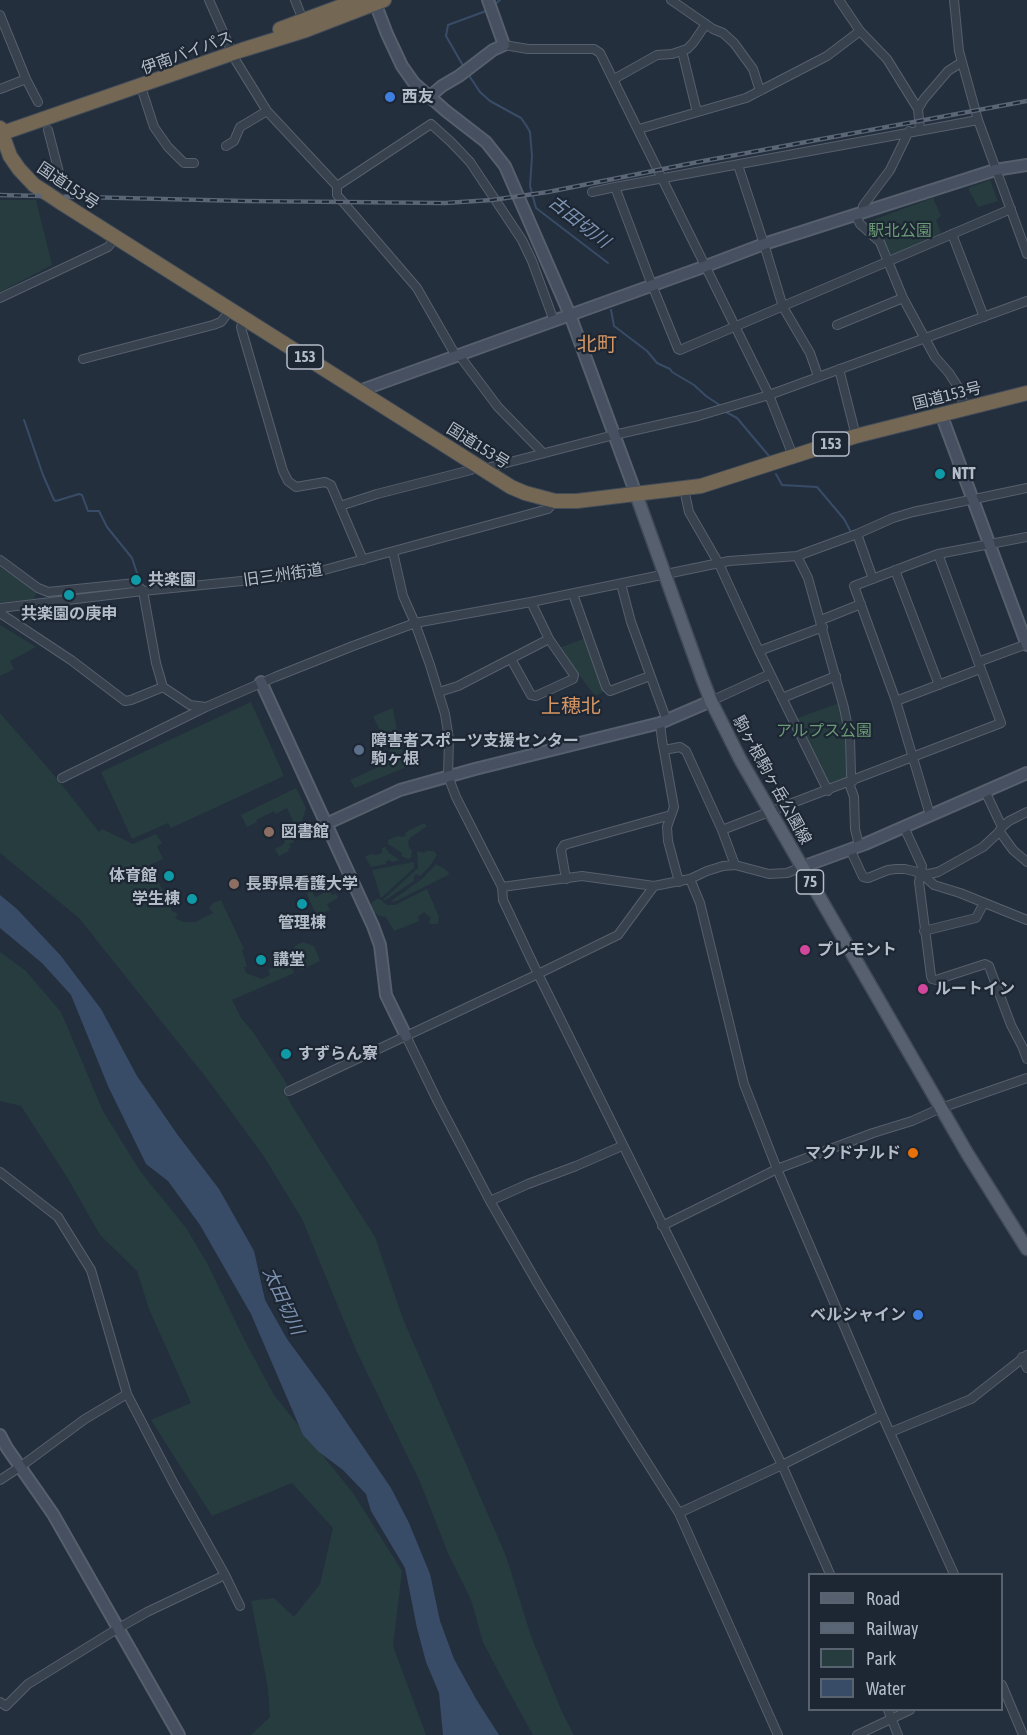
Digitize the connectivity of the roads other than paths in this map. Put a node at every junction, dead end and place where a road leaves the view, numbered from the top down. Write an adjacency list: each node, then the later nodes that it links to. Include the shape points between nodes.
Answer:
1 (209, 0): 14 (street)
2 (295, 0): 10 (street)
3 (358, 0): 10 (highway, 伊南バイパス)
4 (488, 0): 13 (street)
5 (671, 0): 11 (street)
6 (839, 0): 12 (street)
7 (954, 0): 16 (street)
8 (378, 1): 14 (highway, 伊南バイパス, via 306,30); 22 (street, via 402,66)
9 (0, 15): 17 (street)
10 (303, 21): 14 (highway, 伊南バイパス)
11 (706, 24): 15 (street); 21 (street, via 734,43 753,69)
12 (861, 31): 21 (street, via 827,56); 24 (street, via 887,59)
13 (504, 45): 18 (street, via 594,49); 22 (street)
14 (231, 50): 19 (highway, 伊南バイパス); 25 (street); 31 (highway, 伊南バイパス)
15 (682, 51): 18 (street, via 657,55); 26 (street)
16 (962, 62): 24 (street, via 948,71); 27 (street)
17 (26, 79): 20 (street); 23 (street)
18 (614, 79): 28 (street)
19 (141, 87): 31 (highway, 伊南バイパス); 34 (street, via 154,127 184,163)
20 (0, 89)
21 (760, 91): 26 (street, via 734,103)
22 (429, 97): 59 (street, via 486,142 505,166)
23 (38, 102)
24 (918, 109): 30 (street)
25 (267, 111): 33 (street, via 240,127 234,141); 40 (street)
26 (698, 112): 28 (street)
27 (978, 120): 30 (street); 37 (street)
28 (639, 129): 38 (street)
29 (48, 130): 39 (street)
30 (920, 130): 32 (street)
31 (0, 131): 48 (highway, 国道153号 / 153, via 10,156 34,185)
32 (909, 131): 35 (street); 44 (street, via 890,170)
33 (226, 146)
34 (194, 163)
35 (738, 165): 38 (street); 49 (street)
36 (1027, 165): 37 (street)
37 (995, 170): 43 (street); 44 (street)
38 (662, 179): 41 (street); 52 (street)
39 (62, 180)
40 (337, 186): 62 (street, via 431,124 470,162 522,240); 66 (street, via 337,195 417,288)
41 (615, 187): 42 (street); 53 (street)
42 (592, 192)
43 (1011, 209): 46 (street); 47 (street)
44 (860, 214): 49 (street); 51 (street, via 860,224 880,242)
45 (1027, 227): 46 (street)
46 (1018, 230): 50 (street)
47 (952, 234): 51 (street); 60 (street)
48 (116, 237): 54 (street, via 108,247); 58 (highway, 国道153号 / 153)
49 (764, 244): 52 (street); 57 (street)
50 (1027, 254)
51 (889, 261): 55 (street); 57 (street)
52 (706, 266): 53 (street); 64 (street)
53 (652, 285): 59 (street); 64 (street, via 678,349)
54 (0, 298)
55 (903, 298): 63 (street); 65 (street)
56 (1027, 301): 60 (street)
57 (783, 308): 64 (street); 69 (street, via 810,353)
58 (230, 310): 61 (highway, 国道153号 / 153); 67 (street, via 221,322 213,325)
59 (570, 315): 62 (street); 75 (street)
60 (984, 317): 65 (street)
61 (245, 319): 70 (highway, 国道153号 / 153); 86 (street, via 242,331 288,481 296,487 330,484)
62 (554, 321): 66 (street)
63 (837, 326)
64 (736, 327): 72 (street)
65 (925, 338): 68 (street); 73 (street, via 954,379)
66 (458, 355): 70 (street); 77 (street, via 498,407)
67 (83, 359)
68 (839, 369): 69 (street); 76 (street)
69 (818, 376): 72 (street)
70 (359, 391): 79 (highway, 国道153号 / 153)
71 (1027, 393): 73 (highway, 国道153号 / 153)
72 (769, 395): 75 (street); 78 (street)
73 (965, 408): 74 (highway, 国道153号 / 153)
74 (941, 414): 76 (highway, 国道153号 / 153); 84 (street)
75 (614, 435): 77 (street); 83 (street)
76 (856, 436): 78 (highway, 国道153号 / 153)
77 (543, 453): 80 (street, via 491,467)
78 (793, 456): 82 (highway, 国道153号 / 153)
79 (475, 464): 80 (highway, 国道153号 / 153); 86 (street, via 471,470)
80 (488, 472): 85 (highway, 国道153号 / 153, via 511,487)
81 (1027, 488): 84 (street)
82 (684, 489): 83 (highway, 国道153号 / 153); 95 (street, via 690,512)
83 (636, 494): 85 (highway, 国道153号 / 153); 97 (main road, 駒ヶ根駒ヶ岳公園線 / 75)
84 (973, 498): 87 (street, via 893,518); 89 (street)
85 (555, 501): 90 (street, 旧三州街道, via 548,509)
86 (339, 506): 94 (street)
87 (857, 534): 92 (street); 98 (street)
88 (1027, 537): 89 (street)
89 (990, 544): 91 (street); 109 (street)
90 (393, 552): 94 (street, 旧三州街道); 106 (street, via 403,596)
91 (938, 554): 96 (street); 112 (street)
92 (797, 556): 95 (street); 107 (street)
93 (0, 560): 100 (street, via 48,592 135,583)
94 (363, 560): 100 (street, 旧三州街道, via 291,576)
95 (718, 564): 97 (street); 110 (street)
96 (895, 570): 98 (street); 117 (street)
97 (664, 575): 99 (street); 121 (main road, 駒ヶ根駒ヶ岳公園線 / 75)
98 (873, 579): 103 (street, via 854,586)
99 (621, 584): 101 (street); 114 (street)
100 (143, 591): 104 (street, 旧三州街道); 118 (street)
101 (573, 594): 102 (street); 114 (street, via 606,687 610,691)
102 (531, 602): 106 (street); 108 (street)
103 (861, 604): 107 (street); 122 (street)
104 (0, 608)
105 (0, 613): 118 (street, via 125,701)
106 (415, 623): 116 (street); 119 (street)
107 (822, 623): 110 (street); 115 (street)
108 (549, 639): 111 (street); 111 (street, via 573,679 531,695)
109 (1027, 644): 112 (street)
110 (759, 651): 113 (street)
111 (511, 659): 119 (street)
112 (979, 666): 117 (street); 126 (street, via 1001,723)
113 (770, 675): 120 (street); 121 (street)
114 (650, 676): 124 (street)
115 (836, 676): 120 (street); 130 (street, via 850,738)
116 (261, 682): 123 (street); 137 (street)
117 (939, 685): 122 (street)
118 (163, 687): 123 (street, via 190,705)
119 (439, 693): 128 (street, via 449,739)
120 (782, 698): 131 (street)
121 (711, 700): 124 (street); 133 (main road, 駒ヶ根駒ヶ岳公園線 / 75)
122 (896, 701): 126 (street)
123 (206, 707): 129 (street)
124 (663, 722): 125 (street); 128 (street)
125 (664, 750): 135 (street, via 674,807); 140 (street, via 680,747 686,751)
126 (913, 758): 130 (street); 136 (street)
127 (1027, 773): 132 (street)
128 (448, 776): 137 (street, via 400,790); 150 (street)
129 (62, 778)
130 (851, 782): 131 (street); 141 (street)
131 (828, 791): 133 (street)
132 (985, 791): 136 (street); 139 (street)
133 (770, 812): 140 (street); 144 (main road, 駒ヶ根駒ヶ岳公園線 / 75)
134 (1027, 812): 139 (street)
135 (671, 815): 146 (street, via 564,845 561,850); 148 (street, via 668,841)
136 (930, 815): 138 (street)
137 (326, 824): 155 (street, via 373,926 380,945 386,995)
138 (904, 827): 141 (street); 145 (street)
139 (1001, 829): 142 (street, via 1013,850); 145 (street, via 984,847 929,874)
140 (722, 830): 143 (street)
141 (855, 847): 144 (street); 145 (street, via 863,877 896,869)
142 (1027, 861)
143 (735, 865): 144 (street, via 769,874); 147 (street)
144 (802, 867): 159 (main road, 駒ヶ根駒ヶ岳公園線 / 75)
145 (921, 873): 151 (street, via 934,885); 153 (street)
146 (566, 879): 149 (street, via 582,876); 150 (street)
147 (690, 879): 148 (street); 161 (street, via 700,903 744,1084)
148 (679, 882): 149 (street)
149 (654, 886): 154 (street, via 618,935)
150 (502, 887): 154 (street, via 503,900)
151 (984, 903): 152 (street); 153 (street, via 976,918)
152 (1027, 920)
153 (924, 931): 156 (street, via 932,979 989,966)
154 (538, 974): 155 (street); 160 (street)
155 (406, 1036): 158 (street); 163 (street)
156 (1027, 1059)
157 (1027, 1078): 159 (street)
158 (289, 1091)
159 (941, 1108): 161 (street); 165 (main road, 駒ヶ根駒ヶ岳公園線 / 75)
160 (622, 1146): 163 (street); 164 (street)
161 (777, 1169): 164 (street); 169 (street)
162 (0, 1172): 168 (street, via 58,1217 91,1270)
163 (490, 1202): 175 (street)
164 (662, 1226): 172 (street)
165 (1027, 1249)
166 (1025, 1356): 167 (street); 170 (street, via 971,1399)
167 (1027, 1368)
168 (127, 1394): 173 (street, via 85,1419); 178 (street)
169 (882, 1415): 170 (street); 172 (street)
170 (891, 1432): 177 (street)
171 (0, 1435): 173 (street)
172 (782, 1465): 175 (street); 176 (street)
173 (20, 1467): 174 (street); 180 (street, via 52,1514)
174 (0, 1480)
175 (679, 1513): 187 (street)
176 (829, 1573)
177 (953, 1573)
178 (225, 1575): 179 (street); 180 (street)
179 (240, 1606)
180 (117, 1629): 182 (street, via 28,1684 6,1706); 186 (street)
181 (1003, 1687): 190 (street)
182 (0, 1702)
183 (888, 1711): 185 (street)
184 (908, 1711): 185 (street)
185 (892, 1718): 188 (street); 189 (street)
186 (178, 1735)
187 (778, 1735)
188 (856, 1735)
189 (898, 1735)
190 (1023, 1735)

